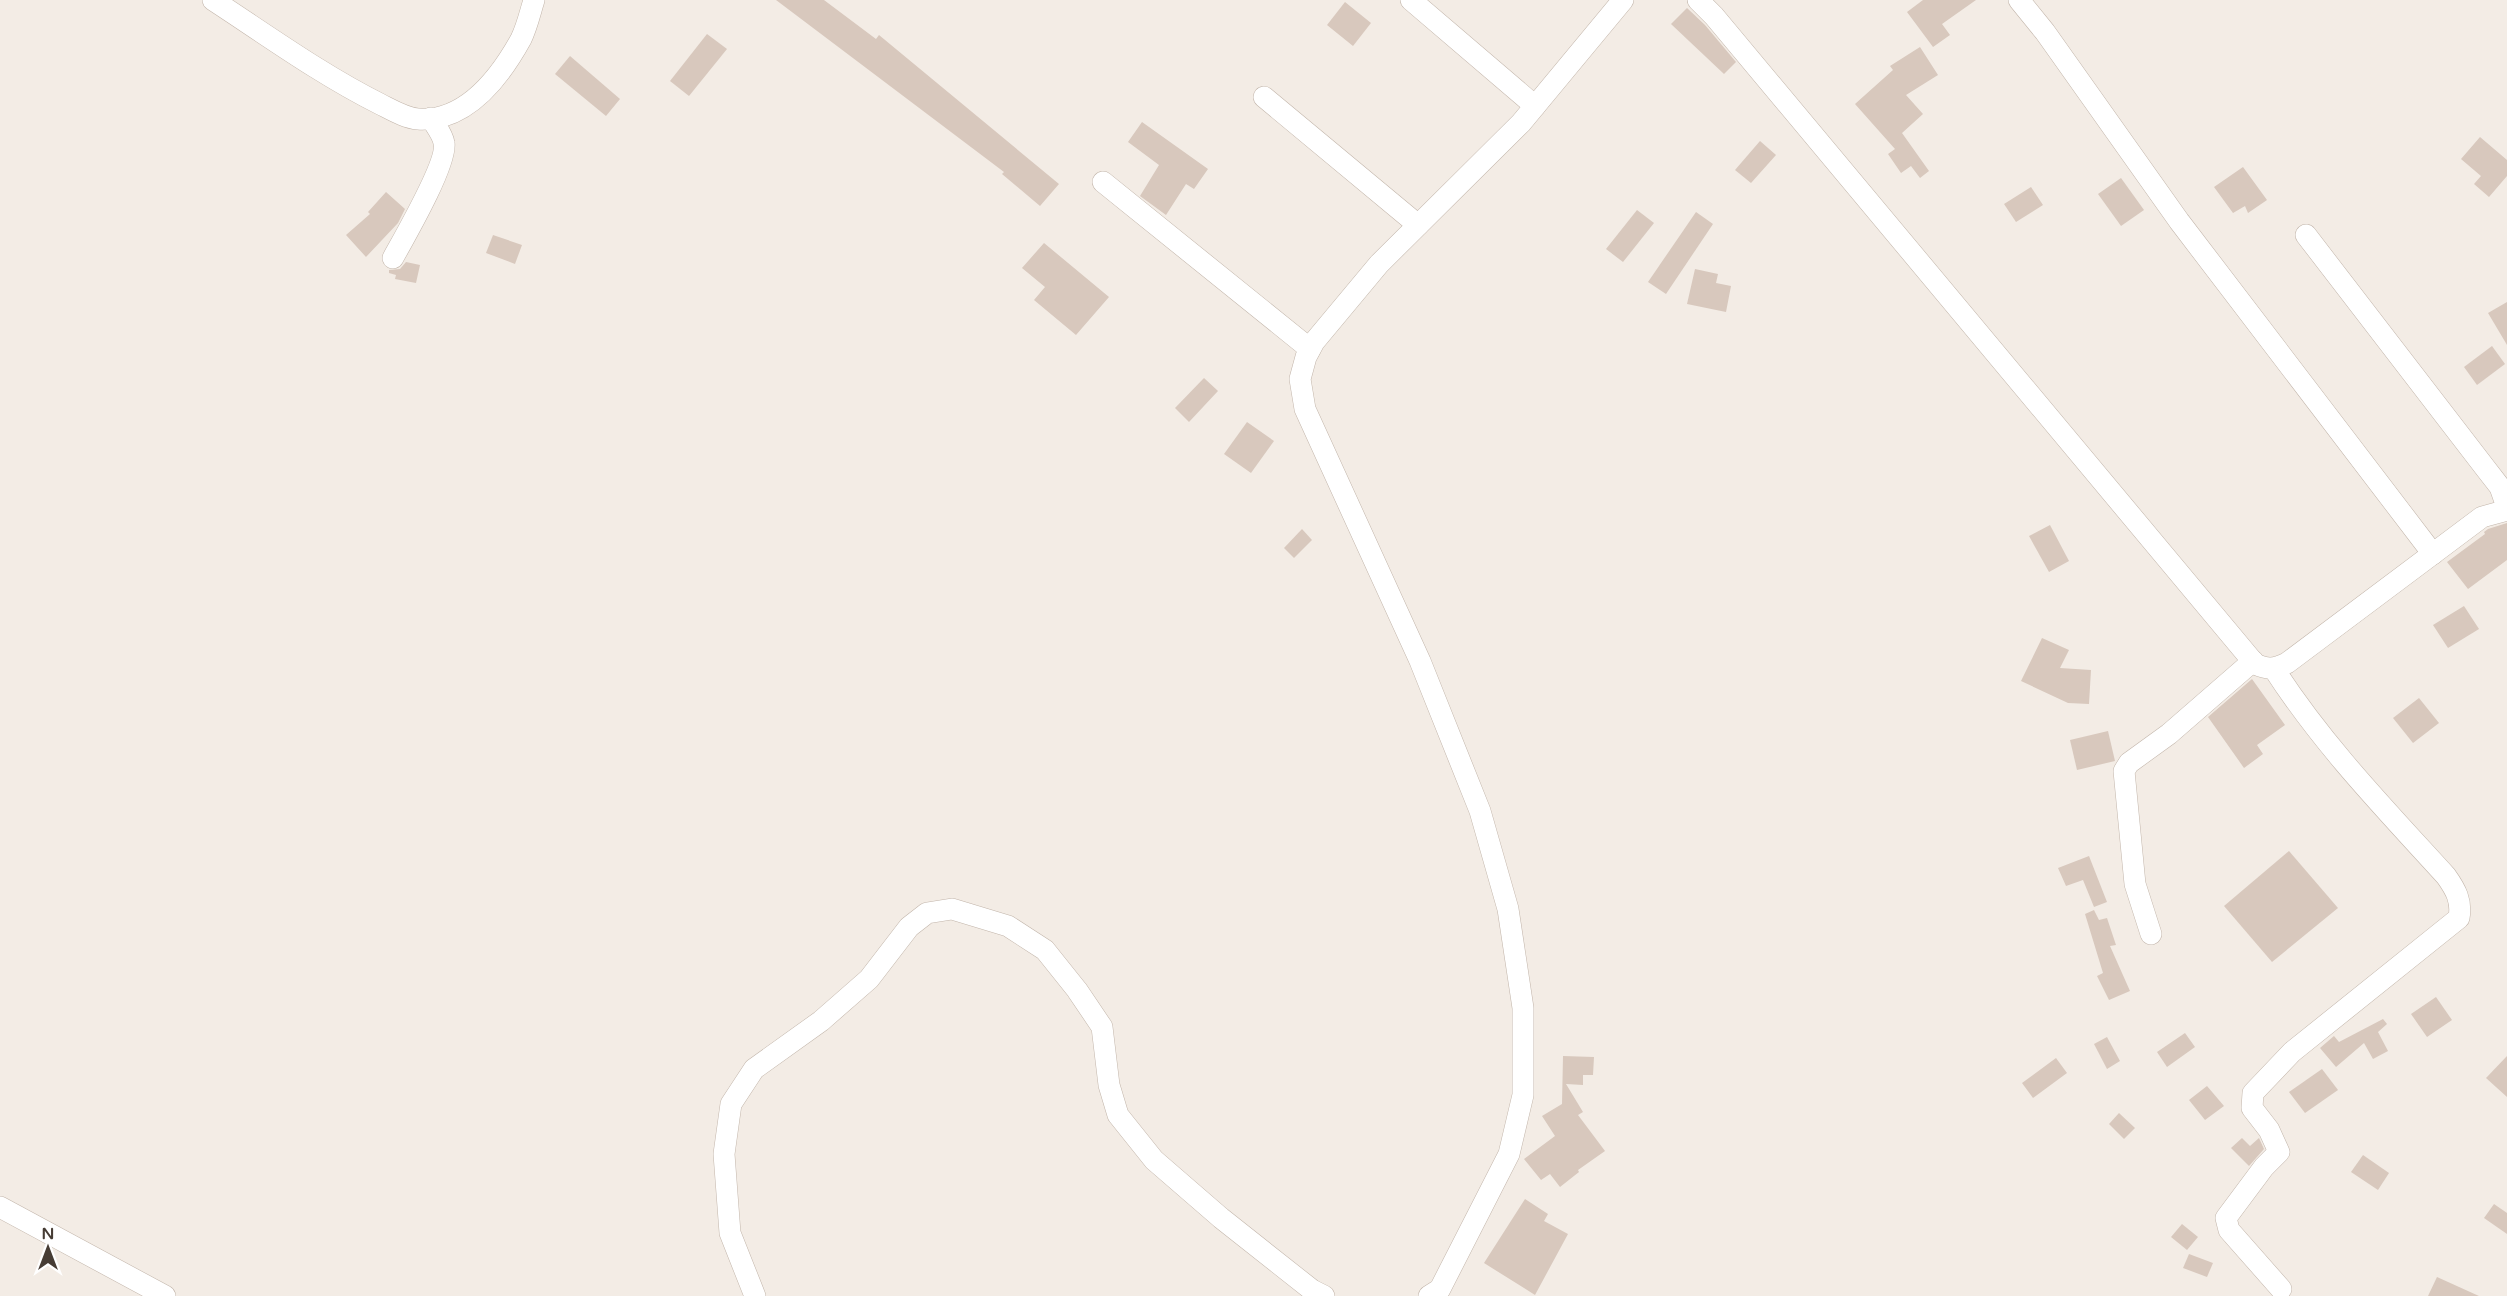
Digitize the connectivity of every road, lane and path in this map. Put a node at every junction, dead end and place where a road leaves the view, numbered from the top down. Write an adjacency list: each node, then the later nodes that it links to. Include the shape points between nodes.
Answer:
1 (213, 0): 9 (street, via 345,87 406,116)
2 (534, 0): 9 (street, via 521,38 493,80 464,108)
3 (1411, 0): 8 (street)
4 (1623, 0): 8 (street)
5 (1698, 0): 17 (street)
6 (2019, 0): 16 (street, via 2179,220)
7 (1264, 97): 11 (street)
8 (1535, 106): 11 (street)
9 (431, 118): 13 (street, via 444,142 444,152)
10 (1103, 182): 14 (street)
11 (1418, 225): 14 (street, via 1379,264)
12 (2306, 235): 15 (street, via 2500,487)
13 (393, 258)
14 (1310, 349): 25 (street, via 1300,380 1305,409 1420,661 1480,811 1508,909 1523,1008 1523,1095 1509,1154 1440,1289)
15 (2507, 509): 16 (street, via 2482,517)
16 (2433, 554): 18 (street)
17 (2253, 661): 18 (street, via 2265,669); 19 (street, via 2169,735 2128,762 2124,771 2135,884)
18 (2274, 669): 21 (street, via 2321,735 2446,876 2461,908 2459,918 2292,1052 2253,1093 2252,1108 2269,1130 2278,1152 2226,1218 2229,1230)
19 (2151, 934)
20 (0, 1207): 22 (street)
21 (2281, 1289)
22 (165, 1296)
23 (755, 1296): 24 (street, via 730,1233 724,1154 731,1104 754,1069 821,1021 869,979 909,927 927,914 952,909 1008,926 1046,950 1102,1027 1109,1085 1118,1115 1154,1160 1257,1247)
24 (1324, 1296)
25 (1429, 1296)

